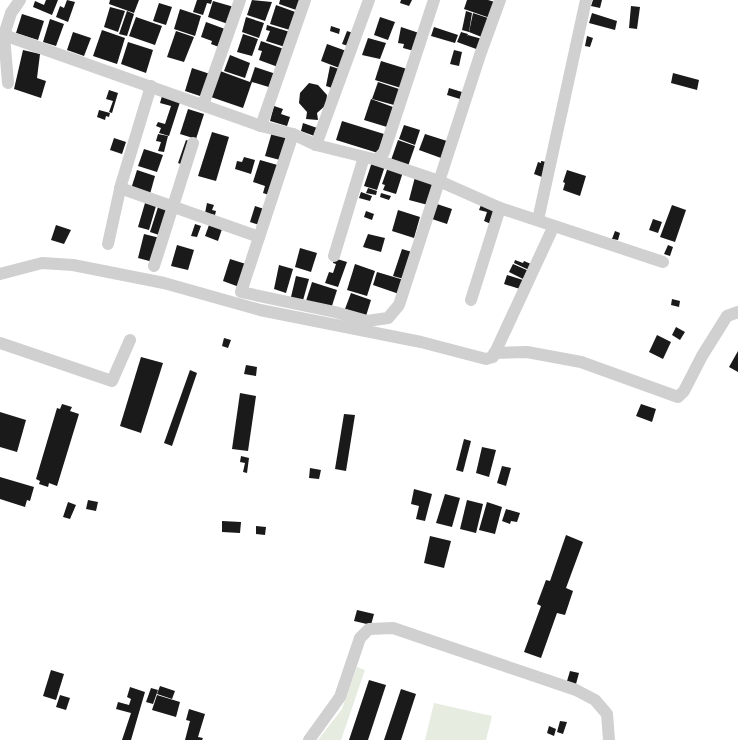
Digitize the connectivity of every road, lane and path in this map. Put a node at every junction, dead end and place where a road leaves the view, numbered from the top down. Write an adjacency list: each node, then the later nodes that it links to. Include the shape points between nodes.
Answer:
1 (20, 0): 8 (street, via 12,13)
2 (240, 0): 11 (street)
3 (305, 0): 12 (street)
4 (369, 0): 15 (street)
5 (434, 0): 17 (street, via 384,152)
6 (500, 0): 18 (street)
7 (586, 0): 22 (street)
8 (4, 36): 9 (street); 10 (street)
9 (8, 83)
10 (151, 86): 11 (street); 19 (street)
11 (203, 105): 12 (street)
12 (261, 126): 13 (street)
13 (293, 134): 15 (street); 24 (street)
14 (193, 143): 20 (street)
15 (316, 145): 16 (street)
16 (364, 157): 17 (street); 26 (street)
17 (376, 160): 18 (street)
18 (438, 181): 21 (street); 24 (street, via 399,305 388,318 367,321 241,292)
19 (120, 188): 20 (street); 25 (street)
20 (172, 207): 24 (street); 28 (street)
21 (500, 208): 22 (street); 30 (street)
22 (538, 220): 27 (street)
23 (551, 232): 34 (street)
24 (260, 237)
25 (108, 244)
26 (334, 256)
27 (663, 262)
28 (154, 266)
29 (0, 274): 34 (street, via 42,263 73,264 164,283 260,310 421,342 486,359)
30 (471, 300)
31 (738, 312): 34 (street, via 727,316 684,391 678,397 581,362 527,352)
32 (130, 340): 33 (street, via 112,381)
33 (0, 343)
34 (494, 353)
35 (309, 740): 36 (street, via 340,697 360,638 369,629 393,628 576,690 595,700 608,714)
36 (609, 740)

